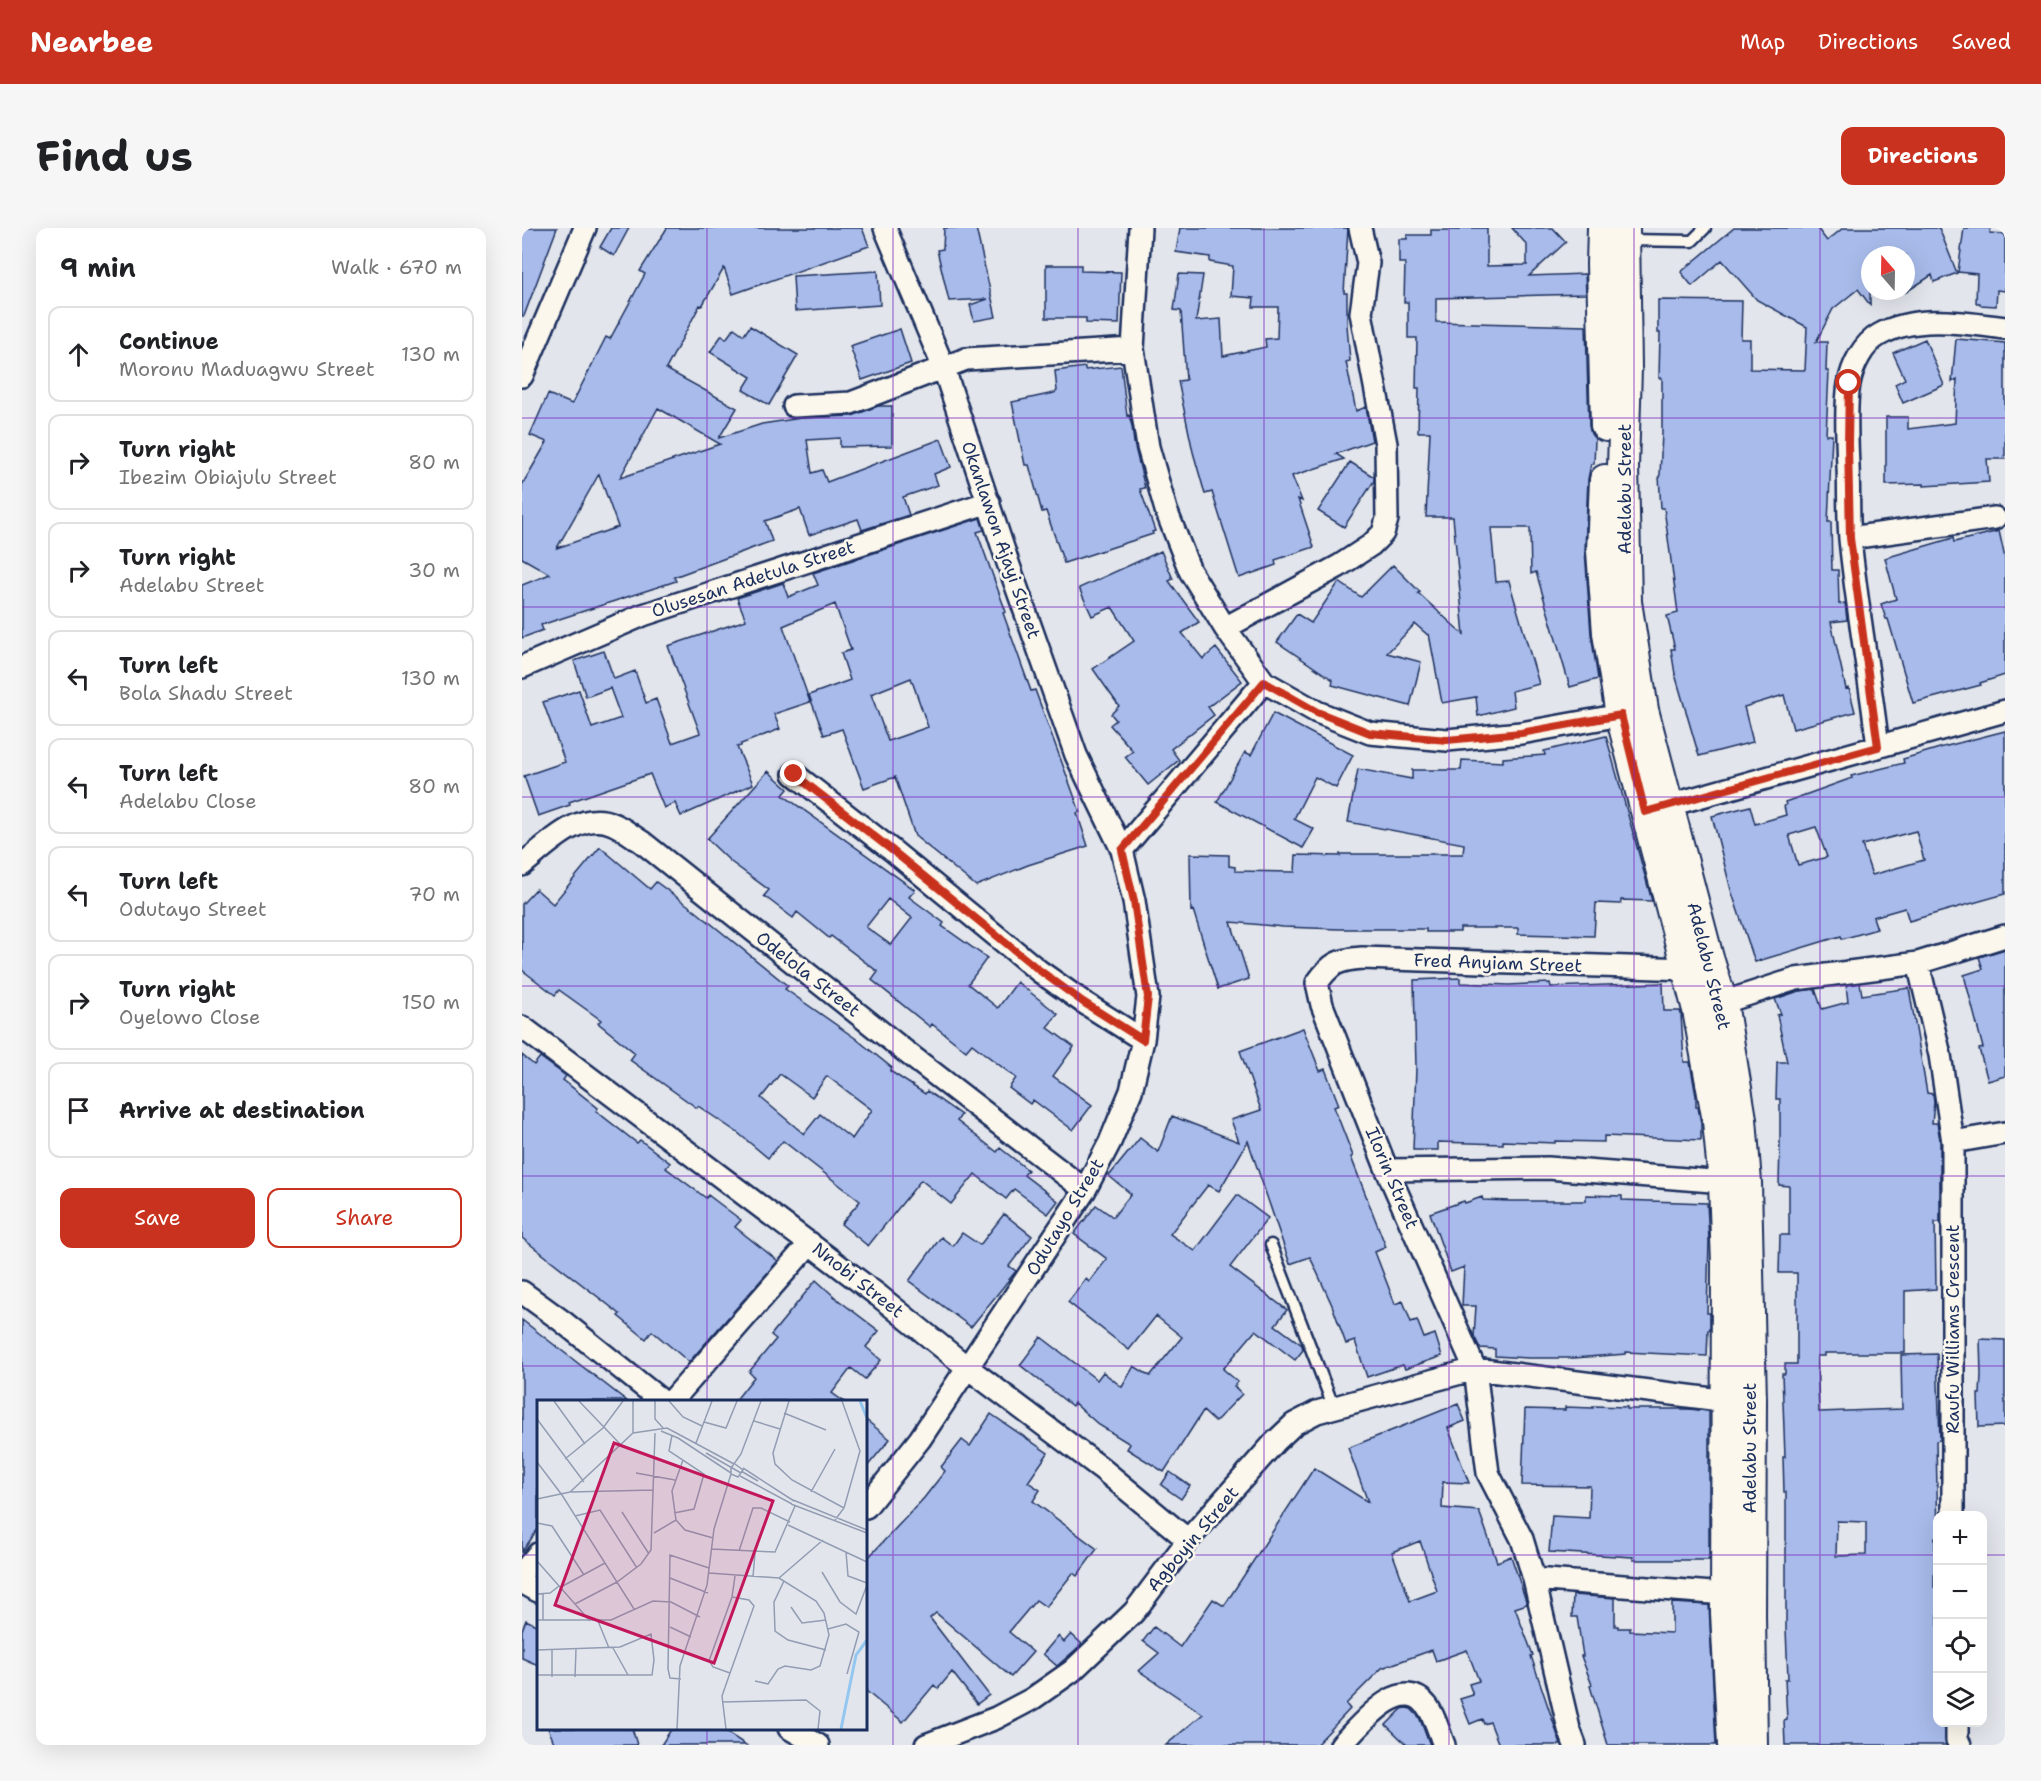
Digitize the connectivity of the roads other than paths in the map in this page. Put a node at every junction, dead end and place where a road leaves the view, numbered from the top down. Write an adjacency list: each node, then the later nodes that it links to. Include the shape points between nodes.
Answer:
1 (585, 228): 10 (street)
2 (885, 228): 9 (street, Okanlawon Ajayi Street)
3 (1140, 228): 8 (street)
4 (1360, 228): 15 (street, via 1368,263 1360,313 1386,444 1387,519 1383,533 1339,566)
5 (1706, 228): 6 (lane, via 1692,241)
6 (1617, 232): 19 (main road, Adelabu Street, via 1602,264 1606,404 1602,551 1608,633); 22 (main road, Adelabu Street, via 1626,369 1626,602)
7 (2005, 328): 14 (street, via 1976,324 1905,325 1878,335 1862,350 1849,383)
8 (1134, 349): 9 (street, via 966,359); 15 (street, via 1148,447 1166,510 1190,571)
9 (943, 366): 11 (street, via 851,403); 12 (street, Okanlawon Ajayi Street)
10 (522, 376)
11 (794, 406)
12 (989, 502): 16 (street, Olusesan Adetula Street, via 643,615); 23 (street, Okanlawon Ajayi Street, via 1076,755)
13 (1995, 518): 14 (street)
14 (1850, 538): 20 (street)
15 (1225, 628): 17 (street)
16 (522, 668)
17 (1264, 682): 19 (street, via 1317,712 1370,733 1447,740 1521,733); 23 (street)
18 (2005, 711): 20 (street)
19 (1621, 715): 22 (main road, Adelabu Street)
20 (1878, 747): 22 (street)
21 (794, 774): 31 (street, via 1039,970)
22 (1657, 809): 27 (main road, Adelabu Street); 29 (main road, Adelabu Street, via 1708,958)
23 (1122, 850): 31 (street, Odutayo Street, via 1148,997)
24 (522, 865): 36 (street, Odelola Street, via 567,830 588,821 611,823 642,842)
25 (2005, 936): 26 (street)
26 (1918, 963): 29 (street, via 1796,979); 33 (street, Raufu Williams Crescent, via 1940,1055)
27 (1688, 969): 28 (street, Fred Anyiam Street, via 1362,958 1343,960 1328,968); 29 (main road, Adelabu Street)
28 (1317, 982): 34 (street, Ilorin Street, via 1322,1005)
29 (1710, 1007): 35 (main road, Adelabu Street, via 1718,1121)
30 (522, 1028): 37 (street, Nnobi Street)
31 (1143, 1040): 36 (street, Odutayo Street, via 1131,1091)
32 (2005, 1133): 33 (street)
33 (1953, 1142): 47 (street, Raufu Williams Crescent)
34 (1387, 1170): 35 (street, via 1548,1168); 41 (street, Ilorin Street)
35 (1735, 1183): 44 (main road, Adelabu Street, via 1727,1263)
36 (1085, 1190): 40 (street, Odutayo Street)
37 (810, 1243): 40 (street, Nnobi Street); 43 (street)
38 (1271, 1245): 45 (lane)
39 (522, 1292): 42 (street)
40 (968, 1368): 46 (street, Odutayo Street, via 920,1439); 48 (street, Nnobi Street, via 1101,1468)
41 (1475, 1370): 44 (street); 45 (street, Agboyin Street); 51 (street, Ilorin Street, via 1488,1473 1522,1539)
42 (662, 1400)
43 (672, 1400)
44 (1740, 1401): 54 (main road, Adelabu Street)
45 (1334, 1408): 48 (street, Agboyin Street, via 1294,1424)
46 (867, 1506)
47 (1953, 1511)
48 (1188, 1540): 57 (street, Agboyin Street, via 1134,1612 1072,1671 1005,1713)
49 (537, 1555): 50 (street)
50 (522, 1573)
51 (1534, 1579): 54 (street); 61 (street, Ilorin Street)
52 (522, 1582): 53 (street)
53 (537, 1590)
54 (1738, 1595): 62 (main road, Adelabu Street); 63 (main road, Adelabu Street)
55 (1957, 1727): 64 (street)
56 (792, 1730): 58 (street)
57 (929, 1744)
58 (818, 1745)
59 (1341, 1745): 60 (street, via 1390,1699 1404,1694 1418,1696 1429,1708)
60 (1444, 1745)
61 (1575, 1745)
62 (1733, 1745)
63 (1752, 1745)
64 (1960, 1745)

